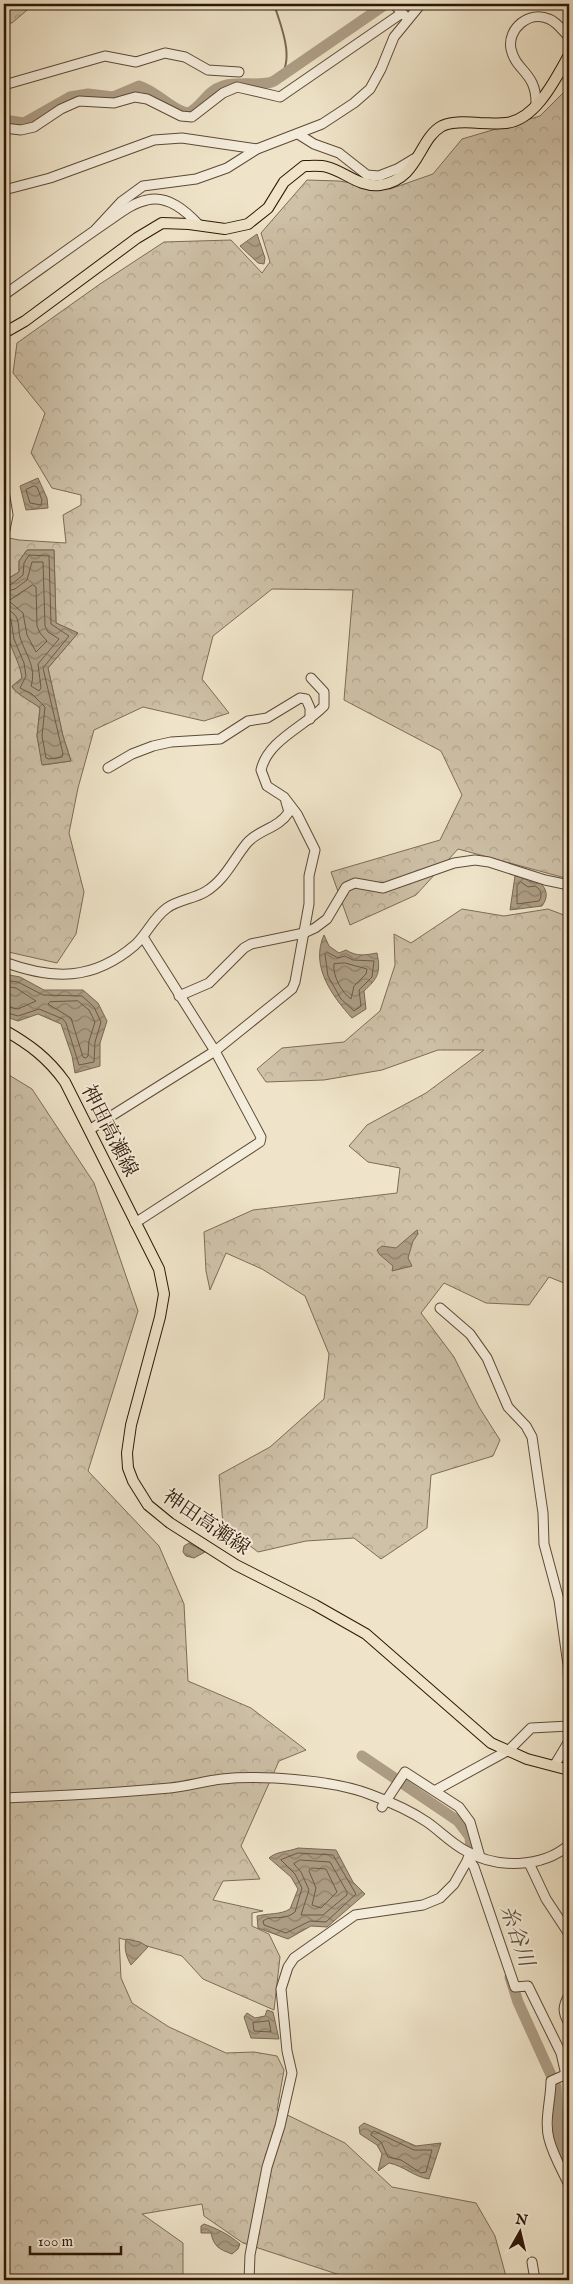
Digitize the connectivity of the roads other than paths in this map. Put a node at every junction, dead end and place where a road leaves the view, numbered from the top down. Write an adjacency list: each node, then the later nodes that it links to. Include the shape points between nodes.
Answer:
1 (394, 4): 3 (street)
2 (421, 4): 3 (street)
3 (405, 15): 9 (street, via 280,97 237,87 223,93 192,117 181,116 147,99 135,97 114,103 79,101 34,127 21,130); 10 (street, via 370,89 330,119)
4 (569, 37): 8 (street, via 554,22 543,18 522,22 512,34 510,47 534,82)
5 (569, 56): 8 (main road, via 546,95)
6 (239, 72): 7 (street, via 208,70 186,57 165,53 136,62 105,56)
7 (4, 85)
8 (536, 105): 12 (main road, via 516,121 457,123 440,127)
9 (4, 128)
10 (298, 134): 11 (street); 12 (street, via 339,153 368,174 379,176)
11 (258, 149): 13 (street, via 182,138 154,140 50,178); 15 (street, via 227,168 196,179 143,186 121,202)
12 (419, 156): 14 (main road, via 409,170 383,184 367,185 327,167 304,166 284,182 268,208 248,224 226,229)
13 (4, 190)
14 (199, 225): 15 (street, via 175,205 148,199 132,205); 17 (main road, via 162,223)
15 (96, 230): 16 (street)
16 (4, 295)
17 (4, 333)
18 (4, 490): 19 (street, via 8,515)
19 (4, 536)
20 (311, 678): 21 (street, via 322,688 325,701)
21 (310, 719): 22 (street, via 308,703 300,698 267,718 248,721 220,739 153,746); 23 (street, via 280,741 263,762 261,770 267,786)
22 (108, 768)
23 (284, 797): 25 (street, via 297,814 315,850 309,876); 26 (street, via 289,812 280,823 253,838 222,878 206,891 168,907 156,917)
24 (569, 885): 25 (street, via 504,865 474,860 383,888 355,883 346,887 327,919)
25 (304, 933): 28 (street, via 251,944 209,983); 30 (street, via 292,989)
26 (143, 937): 27 (street, via 101,966 74,975 35,972); 28 (street)
27 (4, 962)
28 (179, 996): 30 (street)
29 (4, 1030): 31 (main road, 神田高瀬線, via 48,1060 64,1082)
30 (215, 1051): 31 (street); 32 (street, via 261,1137 260,1142)
31 (89, 1130): 32 (main road, 神田高瀬線)
32 (135, 1223): 37 (main road, 神田高瀬線, via 158,1269 164,1294 128,1439 128,1468 139,1494 170,1523 236,1565 366,1634 478,1734)
33 (440, 1308): 34 (street, via 470,1334 486,1358 508,1407 532,1437 544,1544 559,1600)
34 (569, 1697)
35 (569, 1726): 37 (street, via 531,1728)
36 (569, 1741): 38 (street)
37 (507, 1752): 38 (main road, 神田高瀬線); 40 (street)
38 (554, 1766): 39 (main road, 神田高瀬線)
39 (569, 1770)
40 (436, 1790): 42 (street, via 405,1772); 45 (street, via 459,1807 470,1822)
41 (4, 1798): 42 (street, via 145,1790 255,1778 324,1783 367,1793)
42 (384, 1804): 44 (street, via 428,1822)
43 (569, 1845): 46 (street, via 548,1858)
44 (470, 1856): 45 (street); 50 (street, via 515,1987 528,1986 561,2053); 53 (street, via 454,1884 440,1898 423,1905 355,1915 294,1958 288,1967 281,1989 292,2073 263,2186 250,2255)
45 (480, 1857): 46 (street, via 500,1862)
46 (529, 1862): 47 (street, via 546,1899)
47 (569, 1934)
48 (569, 1995): 49 (street, via 563,2008)
49 (569, 2023)
50 (562, 2077): 51 (street, via 548,2137)
51 (569, 2185)
52 (532, 2262): 54 (street)
53 (249, 2280)
54 (535, 2280)

